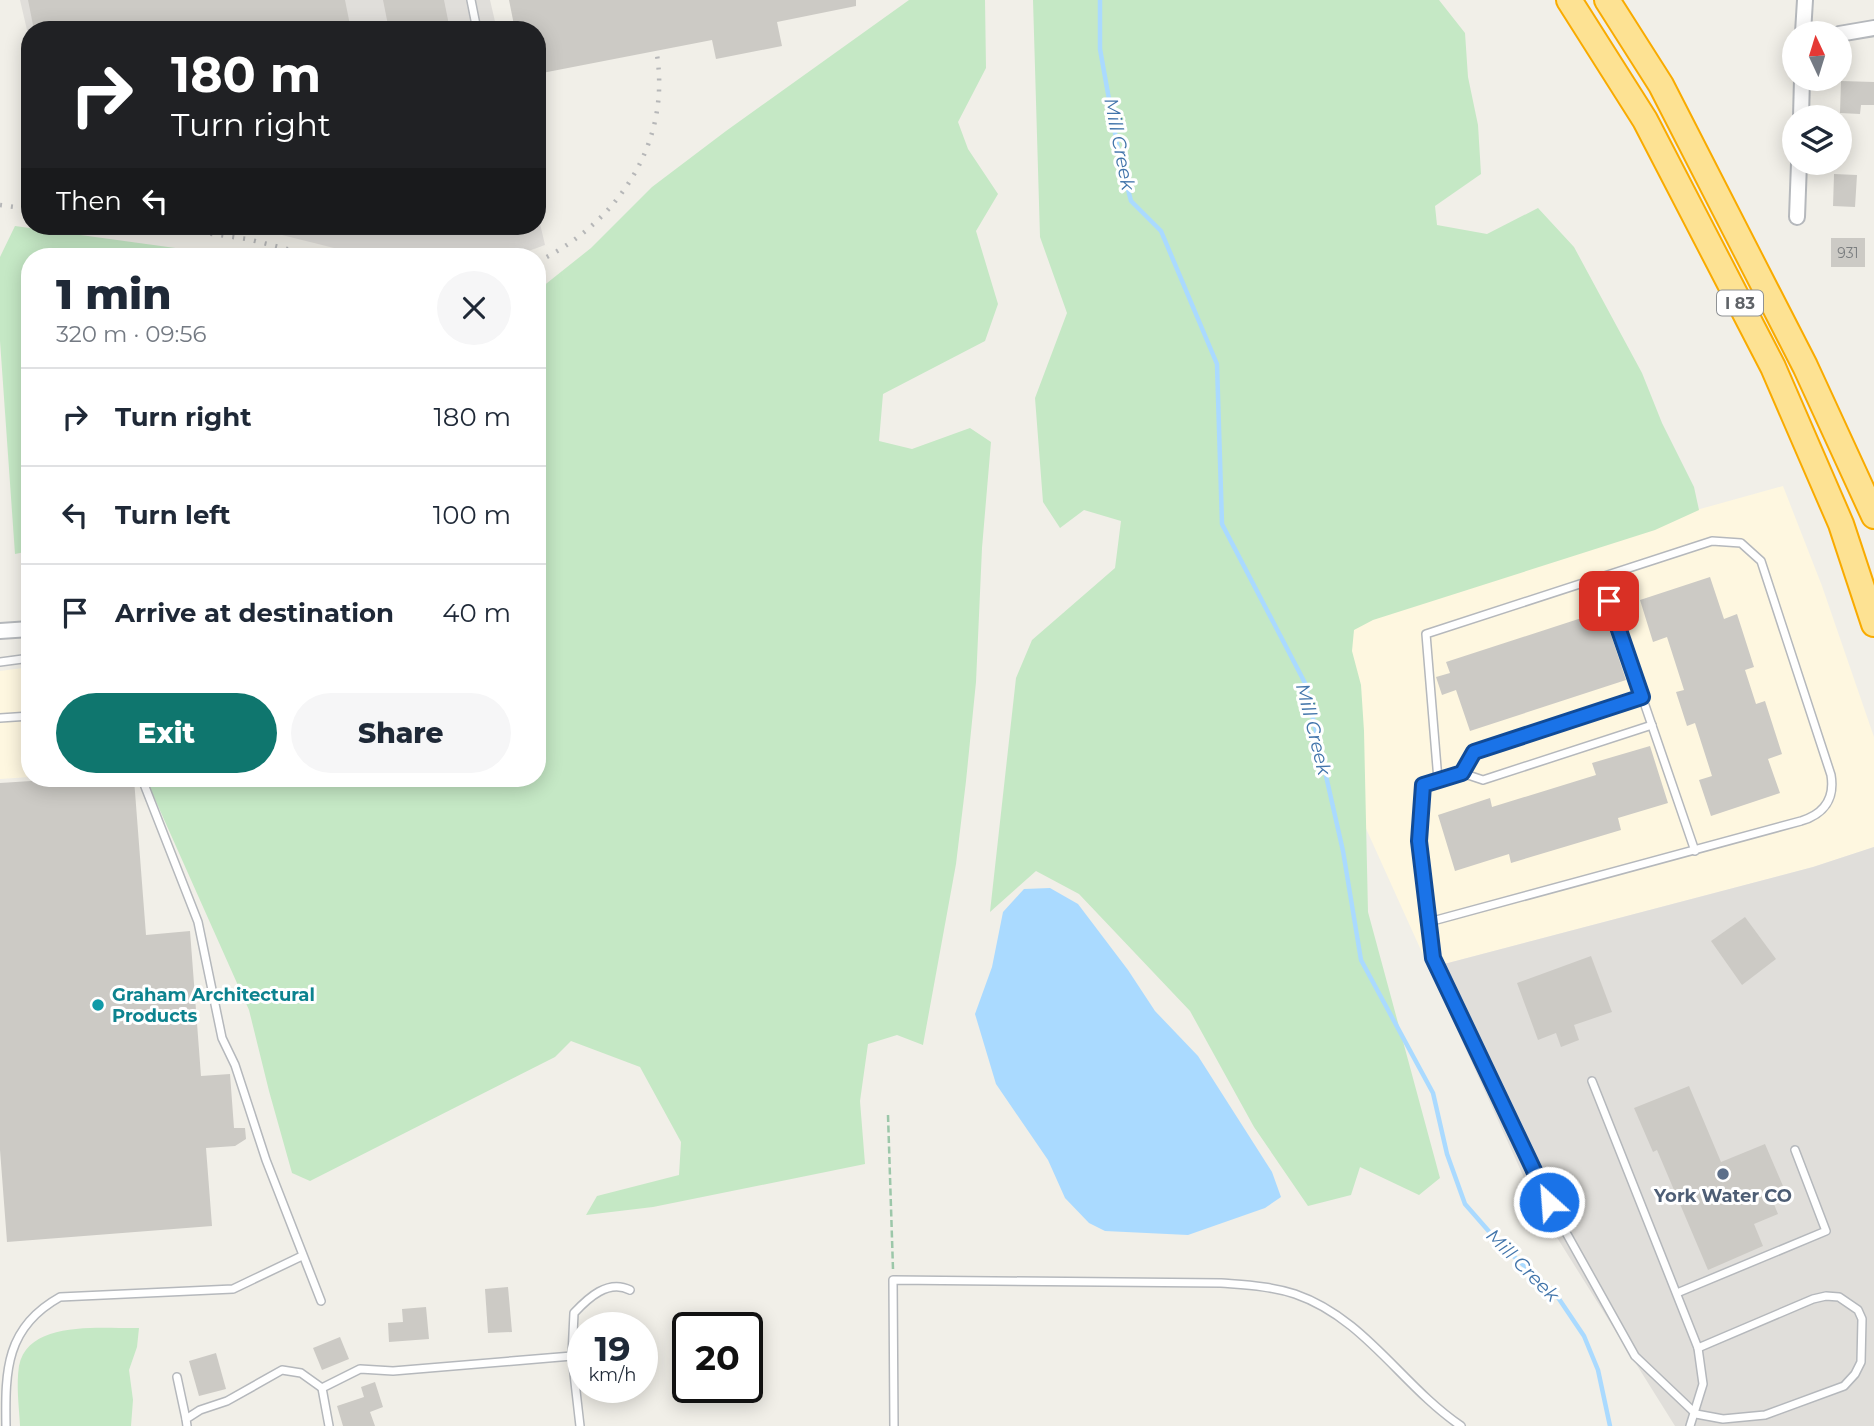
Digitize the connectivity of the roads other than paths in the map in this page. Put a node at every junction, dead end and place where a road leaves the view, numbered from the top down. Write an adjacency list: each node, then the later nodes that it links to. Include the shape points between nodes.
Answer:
1 (471, 0): 5 (lane)
2 (1569, 0): 13 (highway, I 83, via 1644,120 1773,367 1841,524)
3 (1607, 0): 11 (highway, I 83, via 1661,85 1805,366)
4 (1805, 0): 6 (street)
5 (475, 21)
6 (1804, 21)
7 (1874, 28): 8 (street)
8 (1852, 32)
9 (1799, 175): 10 (street)
10 (1797, 217)
11 (1874, 516)
12 (1601, 577): 18 (lane); 23 (lane, via 1426,634); 25 (lane, via 1712,541 1741,543 1761,561 1833,787 1830,799 1813,817)
13 (1874, 624)
14 (21, 630): 15 (street)
15 (0, 631)
16 (21, 659): 17 (lane)
17 (0, 662)
18 (1642, 697): 21 (lane); 22 (lane, via 1474,752)
19 (21, 717): 20 (lane)
20 (0, 718)
21 (1652, 725): 22 (lane, via 1483,780); 25 (lane)
22 (1462, 773): 23 (lane)
23 (1438, 780): 26 (lane, via 1423,785 1419,841)
24 (145, 787): 29 (lane, via 198,922 222,1038)
25 (1695, 851): 26 (lane)
26 (1429, 922): 40 (lane, via 1433,958 1549,1202 1635,1356)
27 (1592, 1081): 31 (lane)
28 (1795, 1150): 31 (lane, via 1826,1231)
29 (302, 1256): 32 (lane); 36 (lane, via 233,1289 60,1297 15,1340)
30 (630, 1290): 33 (lane, via 606,1288)
31 (1677, 1293): 34 (lane)
32 (321, 1301)
33 (575, 1312)
34 (1698, 1348): 40 (lane, via 1703,1384); 40 (lane, via 1826,1296 1852,1303 1862,1319 1861,1362 1844,1385 1765,1415 1723,1419)
35 (567, 1356): 38 (lane, via 360,1370)
36 (3, 1365): 42 (lane)
37 (177, 1377): 41 (lane)
38 (322, 1388): 41 (lane, via 301,1373 282,1370 227,1402 200,1410); 43 (lane)
39 (577, 1403): 44 (lane)
40 (1696, 1414): 47 (lane)
41 (186, 1422)
42 (6, 1426)
43 (329, 1426)
44 (580, 1426)
45 (894, 1426): 46 (lane, via 893,1280 1221,1283 1294,1294 1348,1322 1430,1403)
46 (1461, 1426)
47 (1690, 1426)

